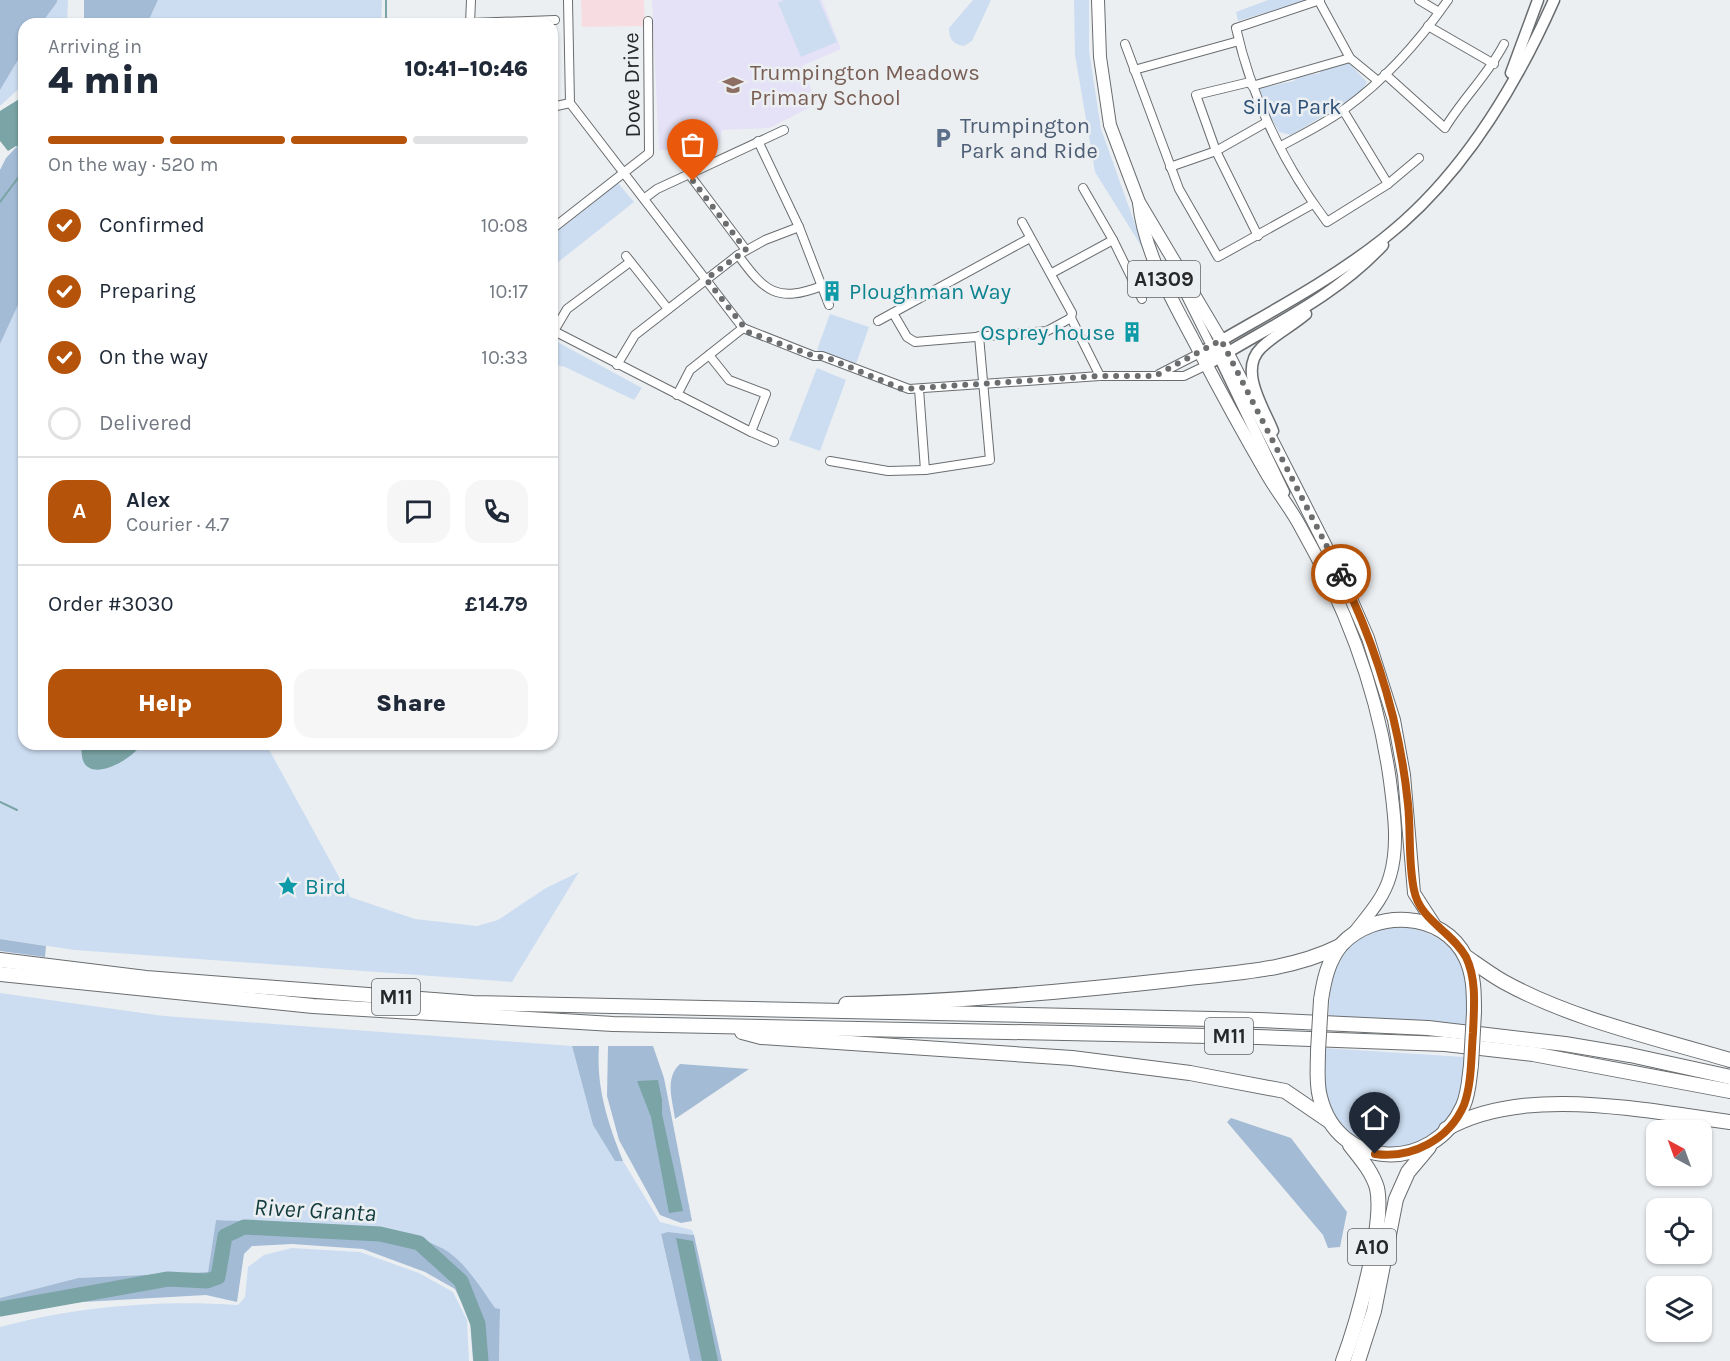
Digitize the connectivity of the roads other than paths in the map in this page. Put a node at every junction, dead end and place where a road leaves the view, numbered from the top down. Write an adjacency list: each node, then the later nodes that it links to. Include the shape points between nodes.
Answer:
1 (471, 0): 10 (street)
2 (568, 0): 22 (street)
3 (1098, 0): 38 (main road, A1309, via 1108,116)
4 (1419, 0): 9 (street)
5 (1448, 0): 9 (street)
6 (1538, 0): 23 (street)
7 (1554, 0): 23 (street, via 1537,39)
8 (1319, 1): 13 (street, via 1236,28); 16 (street)
9 (1439, 12): 12 (street)
10 (470, 18)
11 (648, 21): 33 (street, Dove Drive, via 650,153)
12 (1428, 26): 17 (street); 19 (street)
13 (1239, 41): 18 (street); 21 (street)
14 (1125, 44): 18 (street)
15 (1503, 44): 17 (street)
16 (1350, 58): 20 (street); 21 (street)
17 (1494, 64): 19 (street, via 1461,101 1445,128)
18 (1134, 70): 32 (street)
19 (1385, 74): 20 (street)
20 (1378, 81): 25 (street)
21 (1251, 84): 26 (street); 30 (street, via 1196,95)
22 (570, 103): 24 (street); 33 (street)
23 (1498, 104): 41 (street, via 1446,176)
24 (558, 107)
25 (1343, 110): 29 (street); 35 (street)
26 (1267, 122): 29 (street); 30 (street)
27 (784, 130): 28 (street)
28 (758, 141): 34 (street); 43 (street)
29 (1281, 146): 39 (street)
30 (1216, 151): 32 (street); 44 (street)
31 (1419, 158): 35 (street)
32 (1170, 167): 44 (street, via 1192,217 1218,257)
33 (624, 172): 37 (street); 42 (street)
34 (689, 174): 37 (street); 47 (street)
35 (1388, 183): 39 (street, via 1328,222)
36 (1083, 188): 46 (street)
37 (645, 198): 50 (street)
38 (1139, 202): 64 (main road, A1309, via 1154,223); 64 (main road, A1309, via 1146,239)
39 (1313, 204): 44 (street)
40 (1022, 222): 45 (street)
41 (1403, 222): 51 (street); 64 (street, via 1333,275)
42 (558, 224)
43 (799, 227): 47 (street); 52 (street)
44 (1258, 236)
45 (1030, 237): 49 (street); 56 (street)
46 (1113, 240): 49 (street); 53 (street)
47 (746, 250): 48 (street)
48 (738, 255): 50 (street); 52 (street, via 763,286 784,294 796,295)
49 (1052, 273): 57 (street)
50 (706, 279): 55 (street); 60 (street)
51 (1348, 279): 65 (street); 76 (street, via 1261,348 1252,363 1254,383)
52 (822, 286): 54 (street)
53 (1142, 299)
54 (830, 304)
55 (668, 309): 59 (street, via 628,259 567,309); 66 (street, via 630,341)
56 (893, 313): 58 (street); 62 (street, via 907,337 915,342)
57 (1071, 318): 62 (street, via 1047,331); 67 (street)
58 (878, 321)
59 (558, 324)
60 (742, 328): 63 (street); 70 (street, via 902,389)
61 (558, 333): 66 (street)
62 (979, 336): 69 (street)
63 (709, 355): 71 (street, via 690,370); 72 (street, via 729,380 766,394)
64 (1207, 356): 65 (main road, A1309); 65 (street); 68 (street); 68 (street, via 1184,376); 77 (main road, A1309, via 1269,478)
65 (1222, 356): 76 (main road, A1309); 77 (street)
66 (617, 365): 71 (street)
67 (1100, 376): 68 (street); 69 (street)
68 (1155, 376)
69 (983, 384): 70 (street); 75 (street, via 990,460)
70 (919, 389): 75 (street)
71 (677, 395): 72 (street)
72 (751, 432): 73 (street)
73 (774, 442)
74 (830, 461): 75 (street, via 888,471)
75 (925, 470)
76 (1288, 471): 78 (main road, A1309, via 1357,611 1386,692 1404,775 1414,893)
77 (1300, 525): 79 (main road, A1309, via 1365,671 1386,751 1392,796 1395,856 1391,874 1379,901)
78 (1436, 927): 79 (highway, via 1393,919); 81 (highway)
79 (1353, 934): 80 (highway)
80 (1340, 946): 84 (highway, M11, via 1302,963 1069,992 843,1004); 89 (highway, bridge, via 1326,972 1321,1000 1320,1096)
81 (1465, 956): 86 (highway, via 1502,981 1536,997); 91 (highway, bridge, via 1474,988 1471,1065 1464,1105)
82 (0, 960): 84 (highway, M11, via 146,978 473,1003)
83 (0, 974): 85 (highway, M11, via 313,1006)
84 (794, 1011): 87 (highway, M11, via 1259,1020 1428,1028 1565,1044)
85 (725, 1027): 88 (highway, M11, via 1258,1036 1445,1044 1543,1056); 89 (highway, M11, via 761,1037 1072,1058 1190,1072 1285,1091)
86 (1730, 1060)
87 (1730, 1077)
88 (1730, 1091)
89 (1329, 1121): 92 (highway)
90 (1730, 1122): 91 (highway, via 1563,1105 1479,1115)
91 (1441, 1134): 92 (highway, via 1417,1150 1396,1155 1375,1154); 94 (highway, A10, via 1401,1185 1374,1311)
92 (1346, 1140): 93 (highway, A10, via 1374,1179 1378,1199 1367,1275)
93 (1343, 1361)
94 (1358, 1361)

